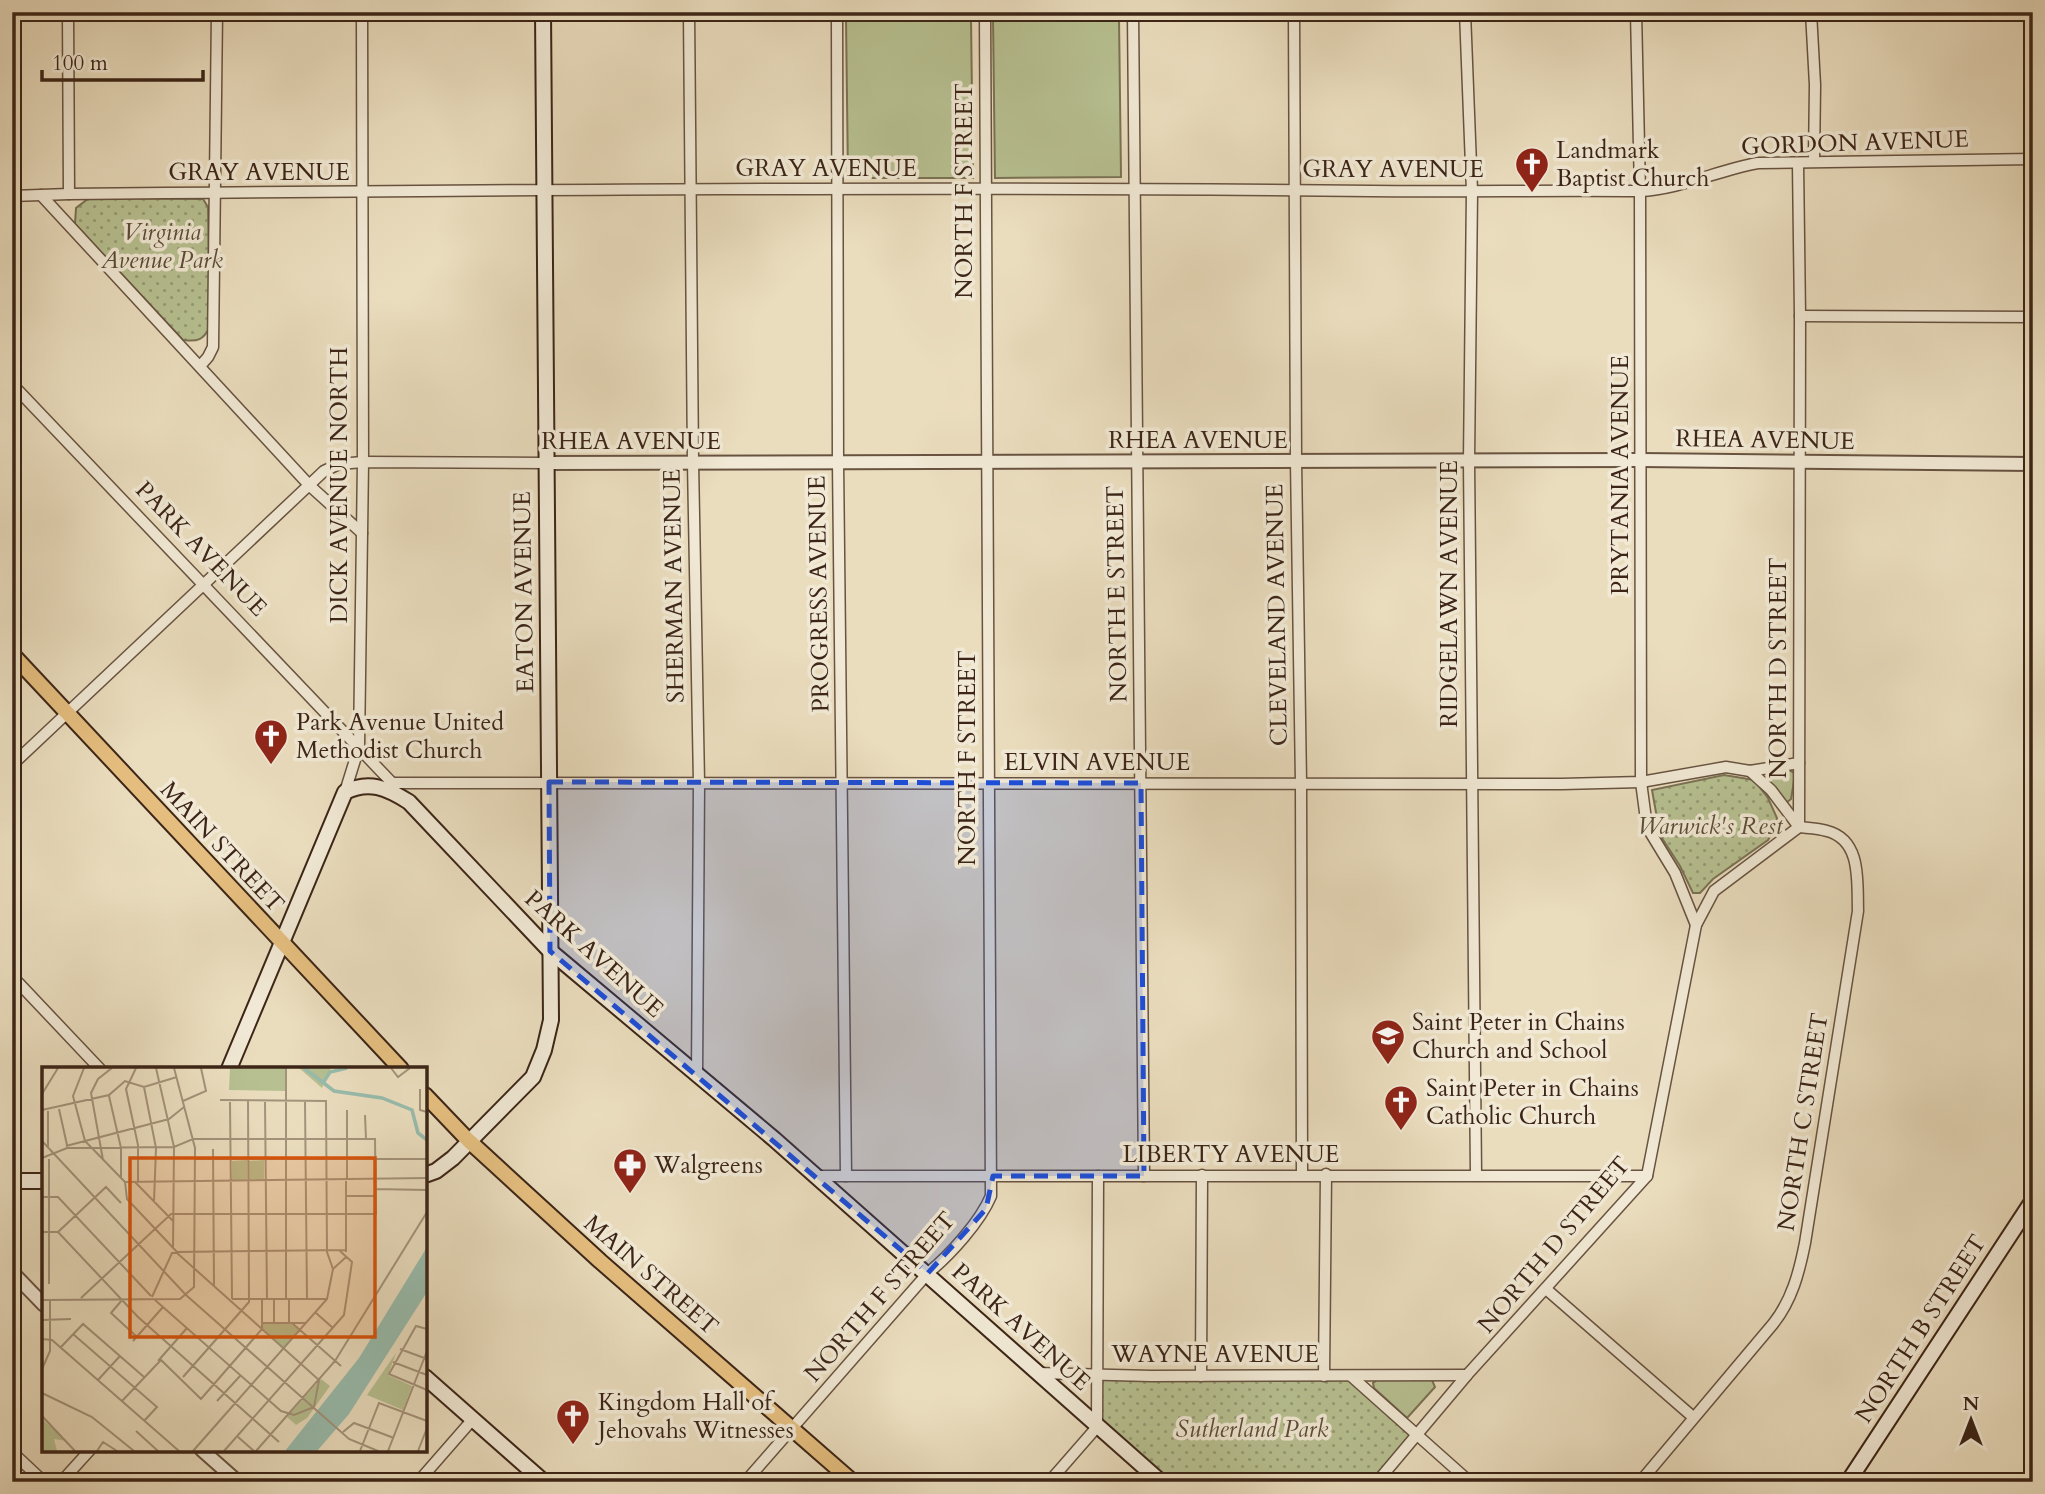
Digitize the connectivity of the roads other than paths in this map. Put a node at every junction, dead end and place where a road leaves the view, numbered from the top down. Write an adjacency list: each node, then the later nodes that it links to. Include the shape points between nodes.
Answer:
1 (68, 12): 26 (street)
2 (217, 12): 24 (street)
3 (362, 12): 25 (street, DICK AVENUE NORTH)
4 (543, 12): 20 (main road, EATON AVENUE)
5 (690, 12): 17 (street, SHERMAN AVENUE)
6 (837, 12): 18 (street, PROGRESS AVENUE)
7 (985, 12): 19 (street, NORTH F STREET)
8 (1133, 12): 16 (street, NORTH E STREET)
9 (1294, 12): 21 (street, CLEVELAND AVENUE)
10 (1465, 12): 22 (street, RIDGELAWN AVENUE)
11 (1636, 12): 23 (street, PRYTANIA AVENUE)
12 (1811, 12): 14 (street)
13 (2033, 159): 14 (street, GORDON AVENUE)
14 (1814, 161): 15 (street, GORDON AVENUE)
15 (1798, 163): 23 (street, GORDON AVENUE, via 1758,163 1660,190); 29 (street, NORTH D STREET)
16 (1135, 188): 19 (street, GRAY AVENUE); 21 (street, GRAY AVENUE); 33 (street, NORTH E STREET)
17 (691, 189): 18 (street, GRAY AVENUE); 20 (street, GRAY AVENUE); 39 (street, SHERMAN AVENUE)
18 (838, 189): 19 (street, GRAY AVENUE); 40 (street, PROGRESS AVENUE)
19 (985, 189): 41 (street, NORTH F STREET)
20 (544, 190): 25 (street, GRAY AVENUE); 42 (main road, EATON AVENUE)
21 (1295, 190): 22 (street, GRAY AVENUE); 35 (street, CLEVELAND AVENUE)
22 (1472, 191): 23 (street, GRAY AVENUE); 36 (street, RIDGELAWN AVENUE)
23 (1640, 191): 34 (street, PRYTANIA AVENUE)
24 (215, 192): 25 (street, GRAY AVENUE); 26 (street, GRAY AVENUE); 31 (street, via 213,347)
25 (362, 192): 38 (street, DICK AVENUE NORTH)
26 (69, 194): 27 (street, GRAY AVENUE)
27 (41, 195): 28 (street, GRAY AVENUE); 31 (street)
28 (12, 196)
29 (1800, 316): 30 (street); 37 (street, NORTH D STREET)
30 (2033, 317)
31 (201, 365): 44 (street)
32 (12, 384): 46 (street, PARK AVENUE)
33 (1136, 460): 35 (street, RHEA AVENUE); 41 (street, RHEA AVENUE); 60 (street, NORTH E STREET)
34 (1641, 460): 36 (street, RHEA AVENUE); 37 (street, RHEA AVENUE); 55 (street, PRYTANIA AVENUE)
35 (1296, 461): 36 (street, RHEA AVENUE); 61 (street, CLEVELAND AVENUE)
36 (1469, 461): 54 (street, RIDGELAWN AVENUE)
37 (1798, 461): 43 (street, RHEA AVENUE); 50 (street, NORTH D STREET)
38 (363, 462): 42 (street, RHEA AVENUE); 44 (street, RHEA AVENUE, via 324,471); 45 (street, DICK AVENUE NORTH)
39 (693, 462): 40 (street, RHEA AVENUE); 42 (street, RHEA AVENUE); 57 (street, SHERMAN AVENUE)
40 (838, 462): 41 (street, RHEA AVENUE); 58 (street, PROGRESS AVENUE)
41 (986, 462): 59 (street, NORTH F STREET)
42 (545, 463): 53 (main road, EATON AVENUE)
43 (2033, 464)
44 (310, 486): 45 (street); 46 (street, RHEA AVENUE)
45 (362, 533): 49 (street, DICK AVENUE NORTH)
46 (204, 585): 48 (street, RHEA AVENUE); 49 (street, PARK AVENUE)
47 (12, 654): 48 (main road, MAIN STREET)
48 (67, 714): 51 (street, RHEA AVENUE); 66 (main road, MAIN STREET)
49 (359, 747): 56 (street, PARK AVENUE); 62 (street, DICK AVENUE NORTH)
50 (1799, 763): 52 (street, ELVIN AVENUE); 64 (street, NORTH D STREET)
51 (12, 765)
52 (1750, 771): 55 (street, ELVIN AVENUE, via 1726,767); 64 (street)
53 (549, 782): 56 (street, ELVIN AVENUE); 57 (street, ELVIN AVENUE); 67 (main road, EATON AVENUE)
54 (1472, 782): 55 (street, ELVIN AVENUE); 61 (street, ELVIN AVENUE); 79 (street, RIDGELAWN AVENUE)
55 (1641, 782): 65 (street, PRYTANIA AVENUE, via 1647,827 1675,873)
56 (393, 783): 63 (street, PARK AVENUE)
57 (699, 783): 58 (street, ELVIN AVENUE); 72 (street, SHERMAN AVENUE)
58 (843, 783): 59 (street, ELVIN AVENUE); 81 (street, PROGRESS AVENUE)
59 (988, 783): 60 (street, ELVIN AVENUE); 82 (street, NORTH F STREET)
60 (1141, 783): 61 (street, ELVIN AVENUE); 83 (street, NORTH E STREET)
61 (1301, 783): 76 (street, CLEVELAND AVENUE)
62 (345, 792): 63 (main road, via 358,785 375,786); 66 (main road, DICK AVENUE NORTH)
63 (409, 802): 67 (main road, PARK AVENUE)
64 (1799, 827): 65 (street, NORTH D STREET, via 1714,891); 100 (street, NORTH C STREET, via 1828,831 1852,849 1858,911 1805,1243 1784,1309)
65 (1696, 925): 84 (street, NORTH D STREET)
66 (281, 943): 70 (main road, DICK AVENUE NORTH); 71 (main road, MAIN STREET)
67 (550, 951): 72 (main road, PARK AVENUE); 74 (main road, EATON AVENUE, via 551,1020 537,1070)
68 (12, 976): 69 (street)
69 (98, 1067)
70 (230, 1067)
71 (399, 1067)
72 (697, 1076): 80 (main road, PARK AVENUE)
73 (427, 1097): 74 (main road, MAIN STREET)
74 (468, 1140): 75 (main road, EATON AVENUE, via 444,1165); 103 (main road, MAIN STREET)
75 (427, 1174)
76 (1302, 1174): 77 (street, LIBERTY AVENUE); 78 (street, LIBERTY AVENUE)
77 (1326, 1174): 79 (street, LIBERTY AVENUE); 97 (street)
78 (1202, 1175): 83 (street, LIBERTY AVENUE); 96 (street)
79 (1476, 1175): 84 (street, LIBERTY AVENUE)
80 (815, 1176): 81 (street, LIBERTY AVENUE); 90 (main road, PARK AVENUE)
81 (846, 1176): 82 (street, LIBERTY AVENUE)
82 (993, 1176): 85 (street, LIBERTY AVENUE); 90 (street, NORTH F STREET, via 986,1209)
83 (1144, 1176): 85 (street, LIBERTY AVENUE)
84 (1647, 1176): 91 (street, NORTH D STREET)
85 (1098, 1177): 94 (street)
86 (12, 1181): 87 (main road)
87 (42, 1181)
88 (2033, 1200): 120 (main road, NORTH B STREET)
89 (12, 1272): 92 (street)
90 (928, 1273): 93 (main road, PARK AVENUE); 103 (street, NORTH F STREET)
91 (1546, 1289): 95 (street, NORTH D STREET); 100 (street)
92 (42, 1303)
93 (1038, 1373): 94 (street, WAYNE AVENUE); 102 (main road, PARK AVENUE)
94 (1098, 1374): 96 (street, WAYNE AVENUE); 102 (street)
95 (1467, 1375): 98 (street, WAYNE AVENUE); 104 (street, NORTH D STREET)
96 (1201, 1376): 97 (street, WAYNE AVENUE)
97 (1324, 1376): 98 (street, WAYNE AVENUE)
98 (1351, 1376): 104 (street, WAYNE AVENUE)
99 (427, 1379): 101 (main road)
100 (1693, 1417): 119 (street, NORTH C STREET)
101 (473, 1419): 111 (street); 112 (main road)
102 (1097, 1427): 115 (street); 116 (main road, PARK AVENUE)
103 (792, 1429): 113 (street, NORTH F STREET); 114 (main road, MAIN STREET)
104 (1416, 1433): 117 (street, NORTH D STREET); 118 (street, WAYNE AVENUE)
105 (12, 1452): 108 (street)
106 (88, 1452): 109 (street)
107 (204, 1452): 110 (street)
108 (44, 1482)
109 (61, 1482)
110 (239, 1482)
111 (418, 1482)
112 (544, 1482)
113 (745, 1482)
114 (853, 1482)
115 (1049, 1482)
116 (1161, 1482)
117 (1377, 1482)
118 (1470, 1482)
119 (1640, 1482)
120 (1848, 1482)

